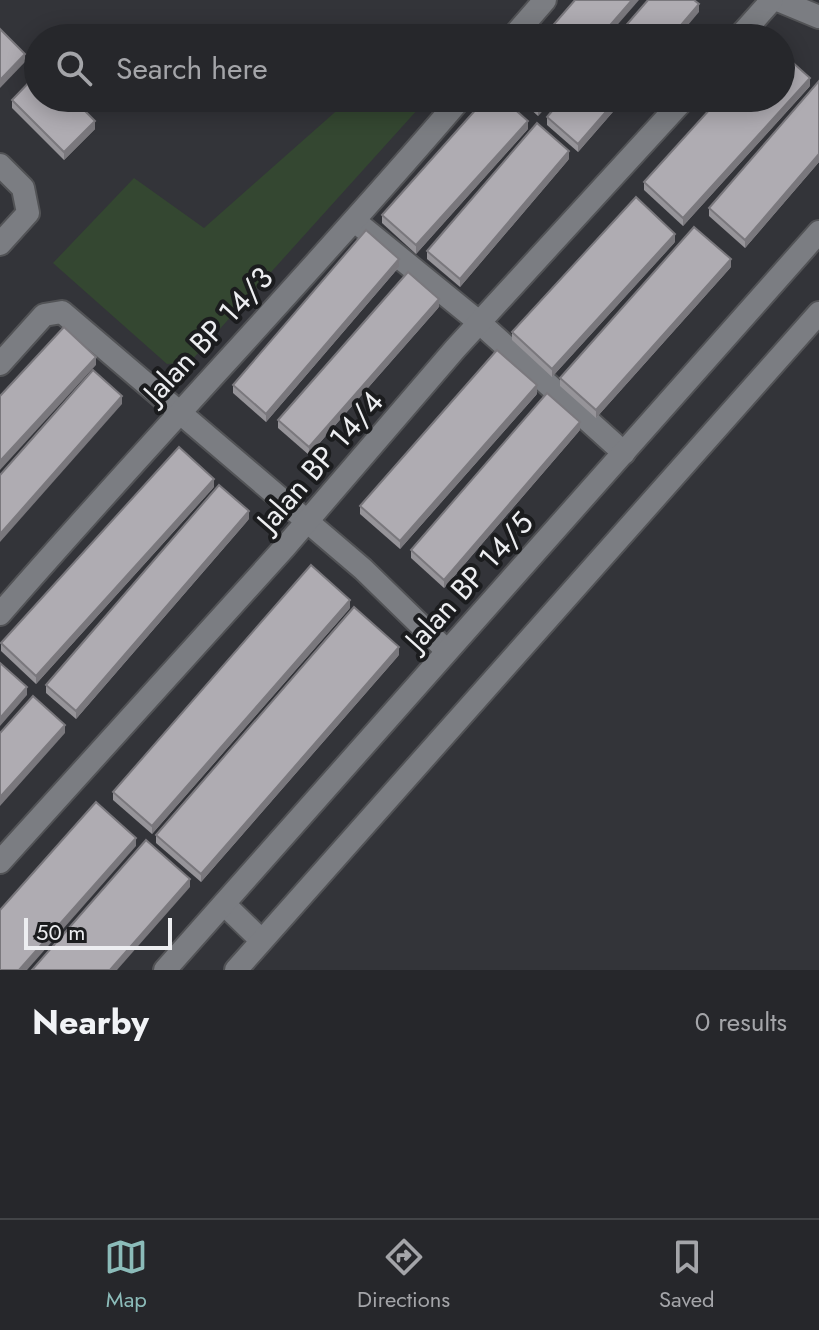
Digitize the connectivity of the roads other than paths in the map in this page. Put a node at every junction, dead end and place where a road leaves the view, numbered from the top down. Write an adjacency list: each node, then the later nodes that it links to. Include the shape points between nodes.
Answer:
1 (545, 0): 4 (street)
2 (775, 0): 3 (street); 5 (street)
3 (819, 17)
4 (524, 24)
5 (752, 24)
6 (449, 112): 9 (street, Jalan BP 14/3)
7 (672, 112): 13 (street, Jalan BP 14/4)
8 (0, 165): 11 (street, via 23,188 28,213)
9 (356, 222): 13 (street); 15 (street, Jalan BP 14/3)
10 (819, 232): 16 (street, Jalan BP 14/5)
11 (0, 244)
12 (819, 313): 22 (street)
13 (480, 323): 16 (street); 17 (street, Jalan BP 14/4)
14 (0, 364): 15 (street, via 44,315 62,312)
15 (177, 412): 17 (street); 18 (street, Jalan BP 14/3)
16 (624, 453): 19 (street, Jalan BP 14/5)
17 (308, 521): 19 (street); 20 (street, Jalan BP 14/4)
18 (0, 614)
19 (446, 650): 21 (street, Jalan BP 14/5)
20 (0, 862)
21 (224, 904): 22 (street); 23 (street, Jalan BP 14/5)
22 (261, 940): 24 (street)
23 (165, 970)
24 (236, 970)

